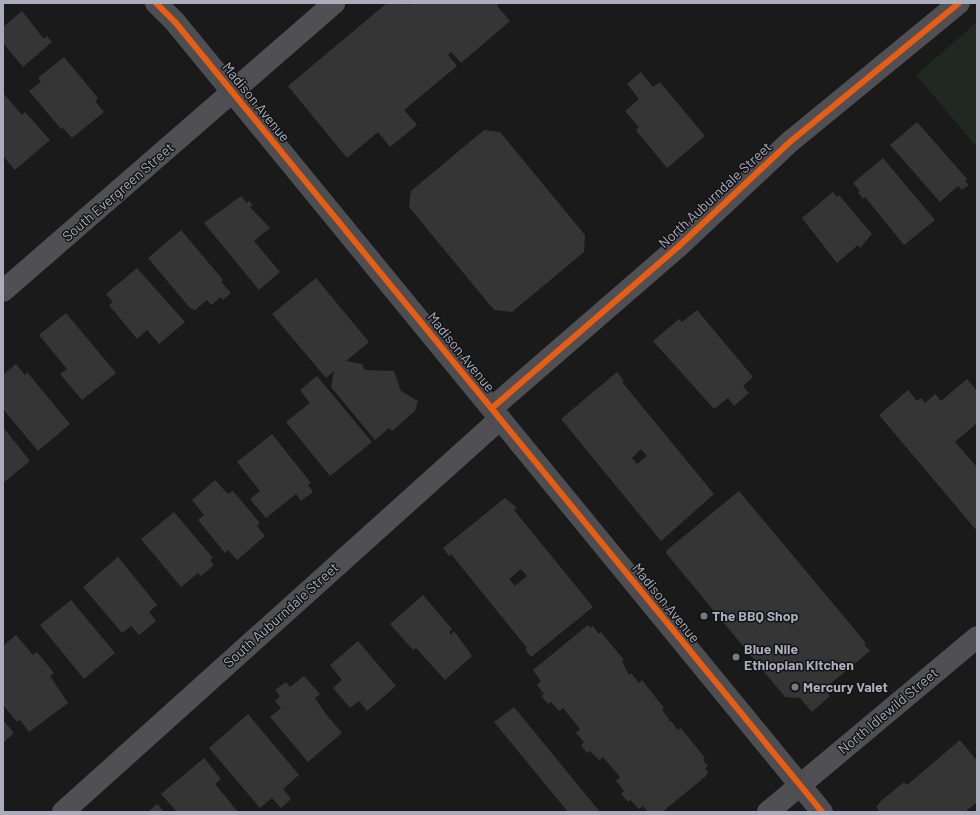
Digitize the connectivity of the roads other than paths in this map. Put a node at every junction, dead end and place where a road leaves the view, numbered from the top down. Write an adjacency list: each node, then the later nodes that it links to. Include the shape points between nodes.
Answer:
1 (156, 3): 4 (street, Madison Avenue)
2 (334, 3): 4 (street, South Evergreen Street)
3 (959, 3): 6 (street, North Auburndale Street, via 790,141)
4 (232, 91): 5 (street, South Evergreen Street); 6 (street, Madison Avenue)
5 (3, 291)
6 (496, 413): 8 (street, Madison Avenue); 9 (street, South Auburndale Street)
7 (977, 637): 8 (street, North Idlewild Street)
8 (799, 785): 10 (street, North Idlewild Street); 11 (street, Madison Avenue)
9 (63, 812)
10 (768, 812)
11 (822, 812)

